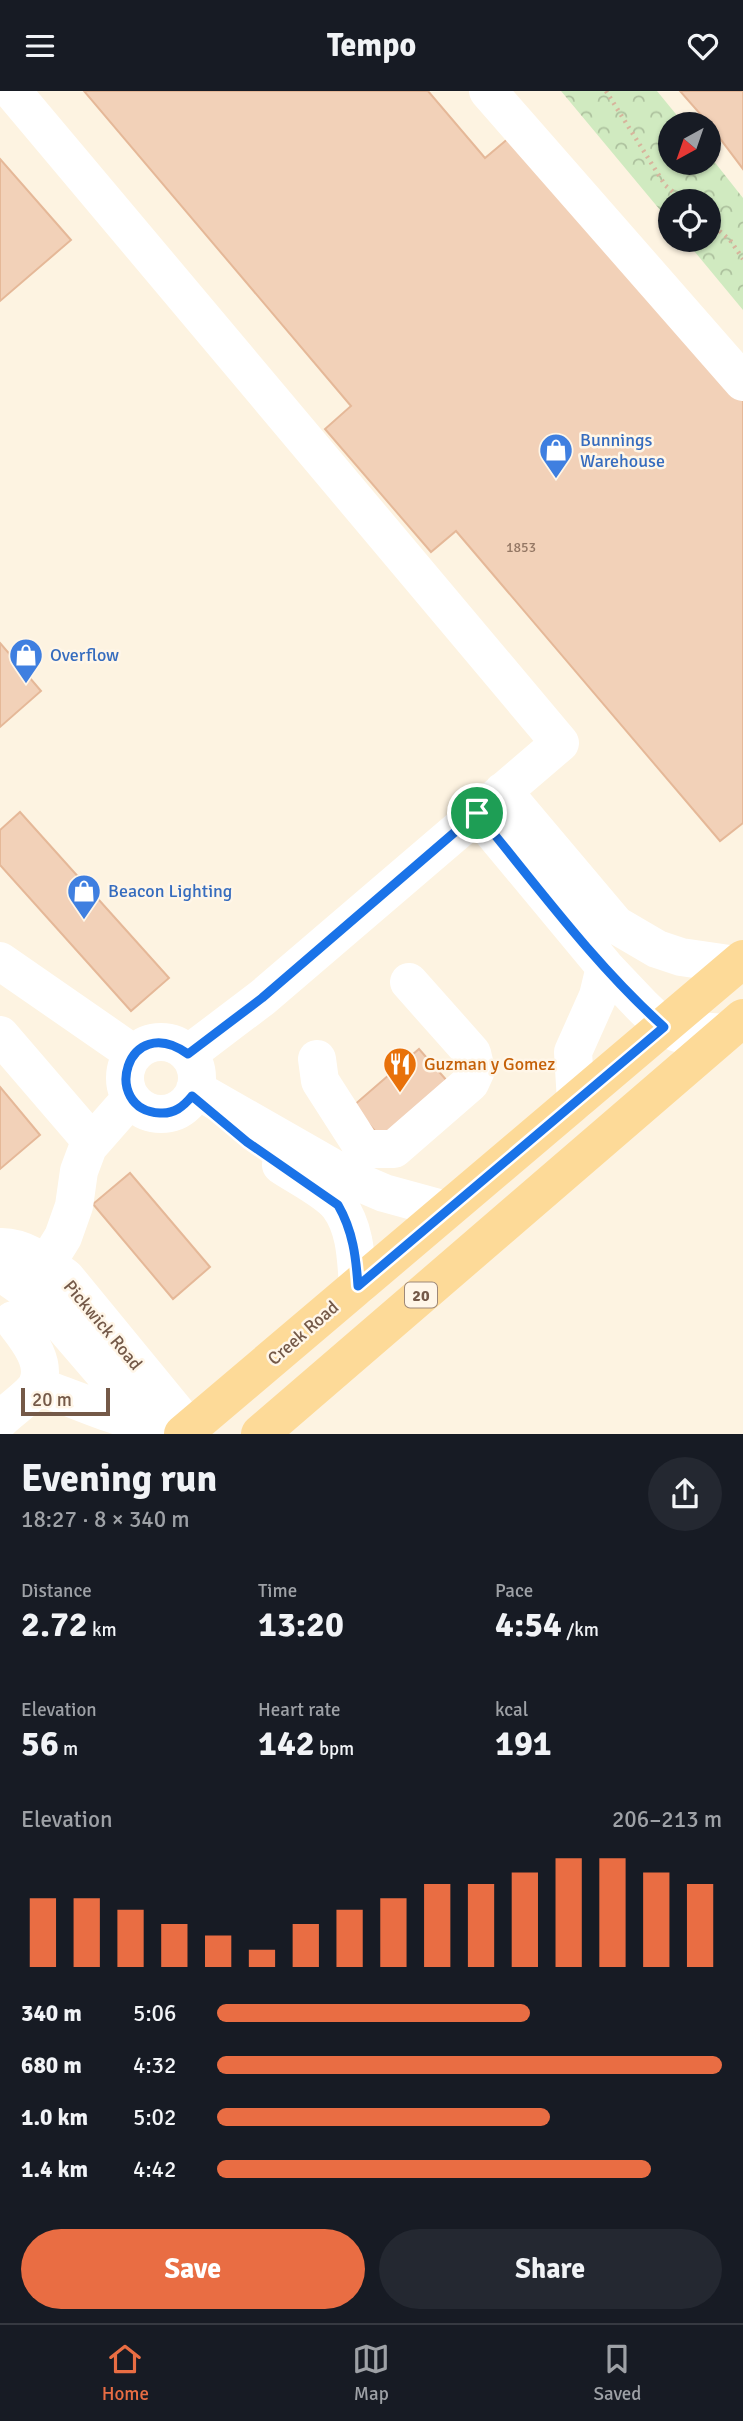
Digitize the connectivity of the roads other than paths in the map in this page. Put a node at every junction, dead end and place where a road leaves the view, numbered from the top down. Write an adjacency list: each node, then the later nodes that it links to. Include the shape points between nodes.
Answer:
1 (12, 91): 4 (lane, via 560,743)
2 (488, 91): 3 (lane)
3 (743, 382)
4 (490, 802): 6 (lane, via 617,925 657,949 681,957); 7 (lane); 14 (lane, via 262,998)
5 (0, 961): 12 (lane)
6 (739, 962): 10 (main road, Creek Road)
7 (605, 967): 10 (lane); 16 (lane, via 598,996 573,1052)
8 (409, 982): 13 (lane, via 472,1053 476,1070 470,1083 394,1149 361,1145 320,1081)
9 (734, 1026): 10 (lane, via 687,1034); 25 (main road, 20)
10 (664, 1027): 16 (main road, Creek Road)
11 (0, 1035): 17 (lane)
12 (134, 1054): 14 (lane, via 155,1042 177,1046); 15 (lane, via 125,1078)
13 (317, 1059)
14 (192, 1080): 15 (lane, via 184,1106 165,1114 141,1108); 18 (lane, via 356,1181); 20 (lane, via 247,1142 338,1205 355,1247)
15 (131, 1098): 17 (lane)
16 (576, 1101): 18 (main road, Creek Road)
17 (92, 1142): 21 (lane, via 79,1171 63,1237)
18 (446, 1210): 20 (main road, Creek Road)
19 (0, 1247): 21 (lane, Pickwick Road, via 18,1249)
20 (358, 1286): 24 (main road, Creek Road)
21 (18, 1293): 22 (lane, via 38,1359); 24 (lane, via 58,1321); 24 (lane, Pickwick Road, via 66,1278)
22 (37, 1386): 23 (lane); 24 (lane)
23 (0, 1420)
24 (174, 1431)
25 (260, 1434)

